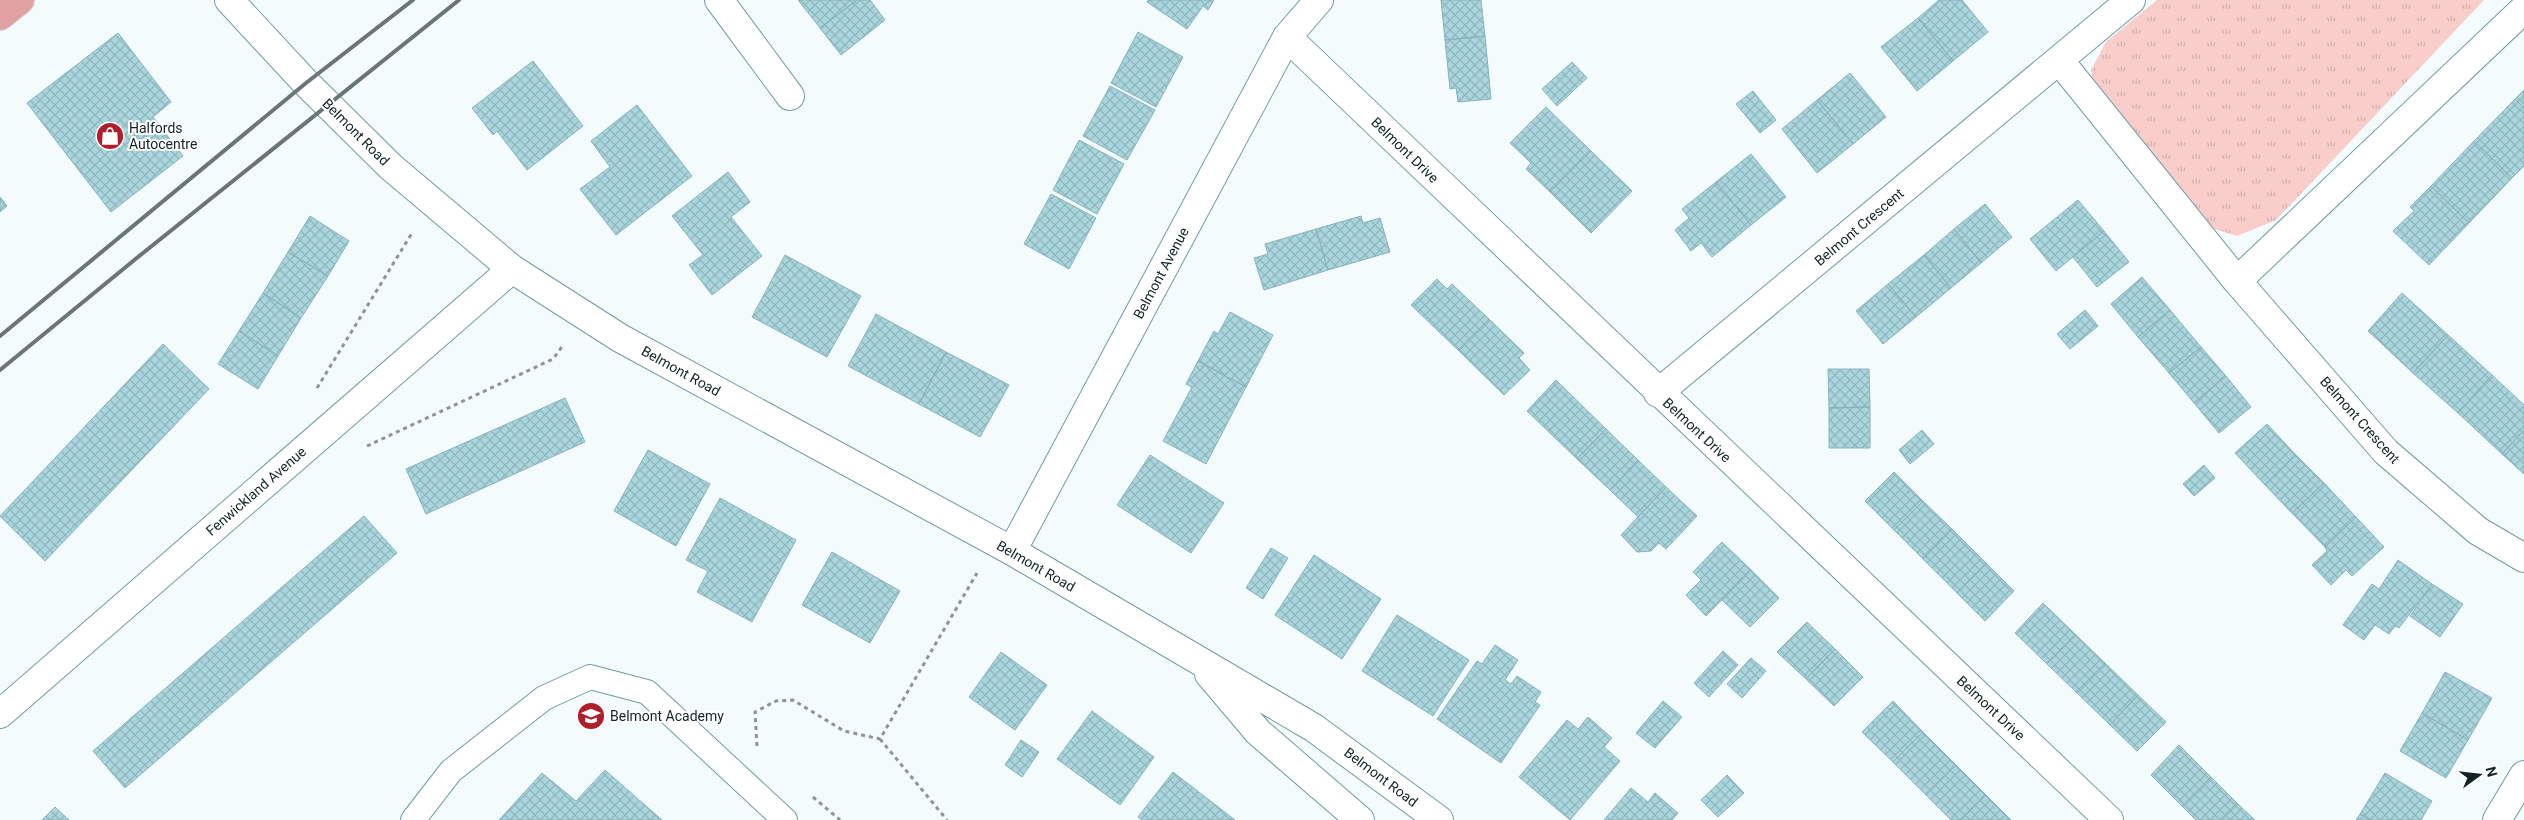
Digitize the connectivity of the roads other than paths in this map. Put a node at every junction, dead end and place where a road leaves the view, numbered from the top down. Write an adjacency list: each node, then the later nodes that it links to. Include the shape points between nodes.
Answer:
1 (20, 0): 7 (main road)
2 (229, 0): 11 (street, Belmont Road, via 391,167)
3 (719, 0): 10 (street)
4 (1319, 0): 8 (street, Belmont Avenue)
5 (2131, 0): 9 (street, Belmont Crescent)
6 (2524, 8): 12 (street)
7 (0, 16)
8 (1287, 37): 13 (street, Belmont Drive); 14 (street, Belmont Avenue)
9 (2059, 60): 12 (street, Belmont Crescent); 13 (street, Belmont Crescent)
10 (790, 96)
11 (512, 269): 14 (street, Belmont Road, via 620,338); 17 (street, Fenwickland Avenue)
12 (2237, 281): 15 (street, Belmont Crescent, via 2386,452 2478,531)
13 (1658, 393): 23 (street, Belmont Drive)
14 (1003, 547): 16 (street, Belmont Road)
15 (2524, 558)
16 (1195, 658): 21 (street, Belmont Road, via 1258,732); 22 (street, Belmont Road, via 1314,728)
17 (0, 714)
18 (2524, 775): 24 (street)
19 (413, 820): 20 (lane, via 451,771 544,698 590,677 647,692)
20 (785, 820)
21 (1360, 820)
22 (1439, 820)
23 (2109, 820)
24 (2497, 820)

